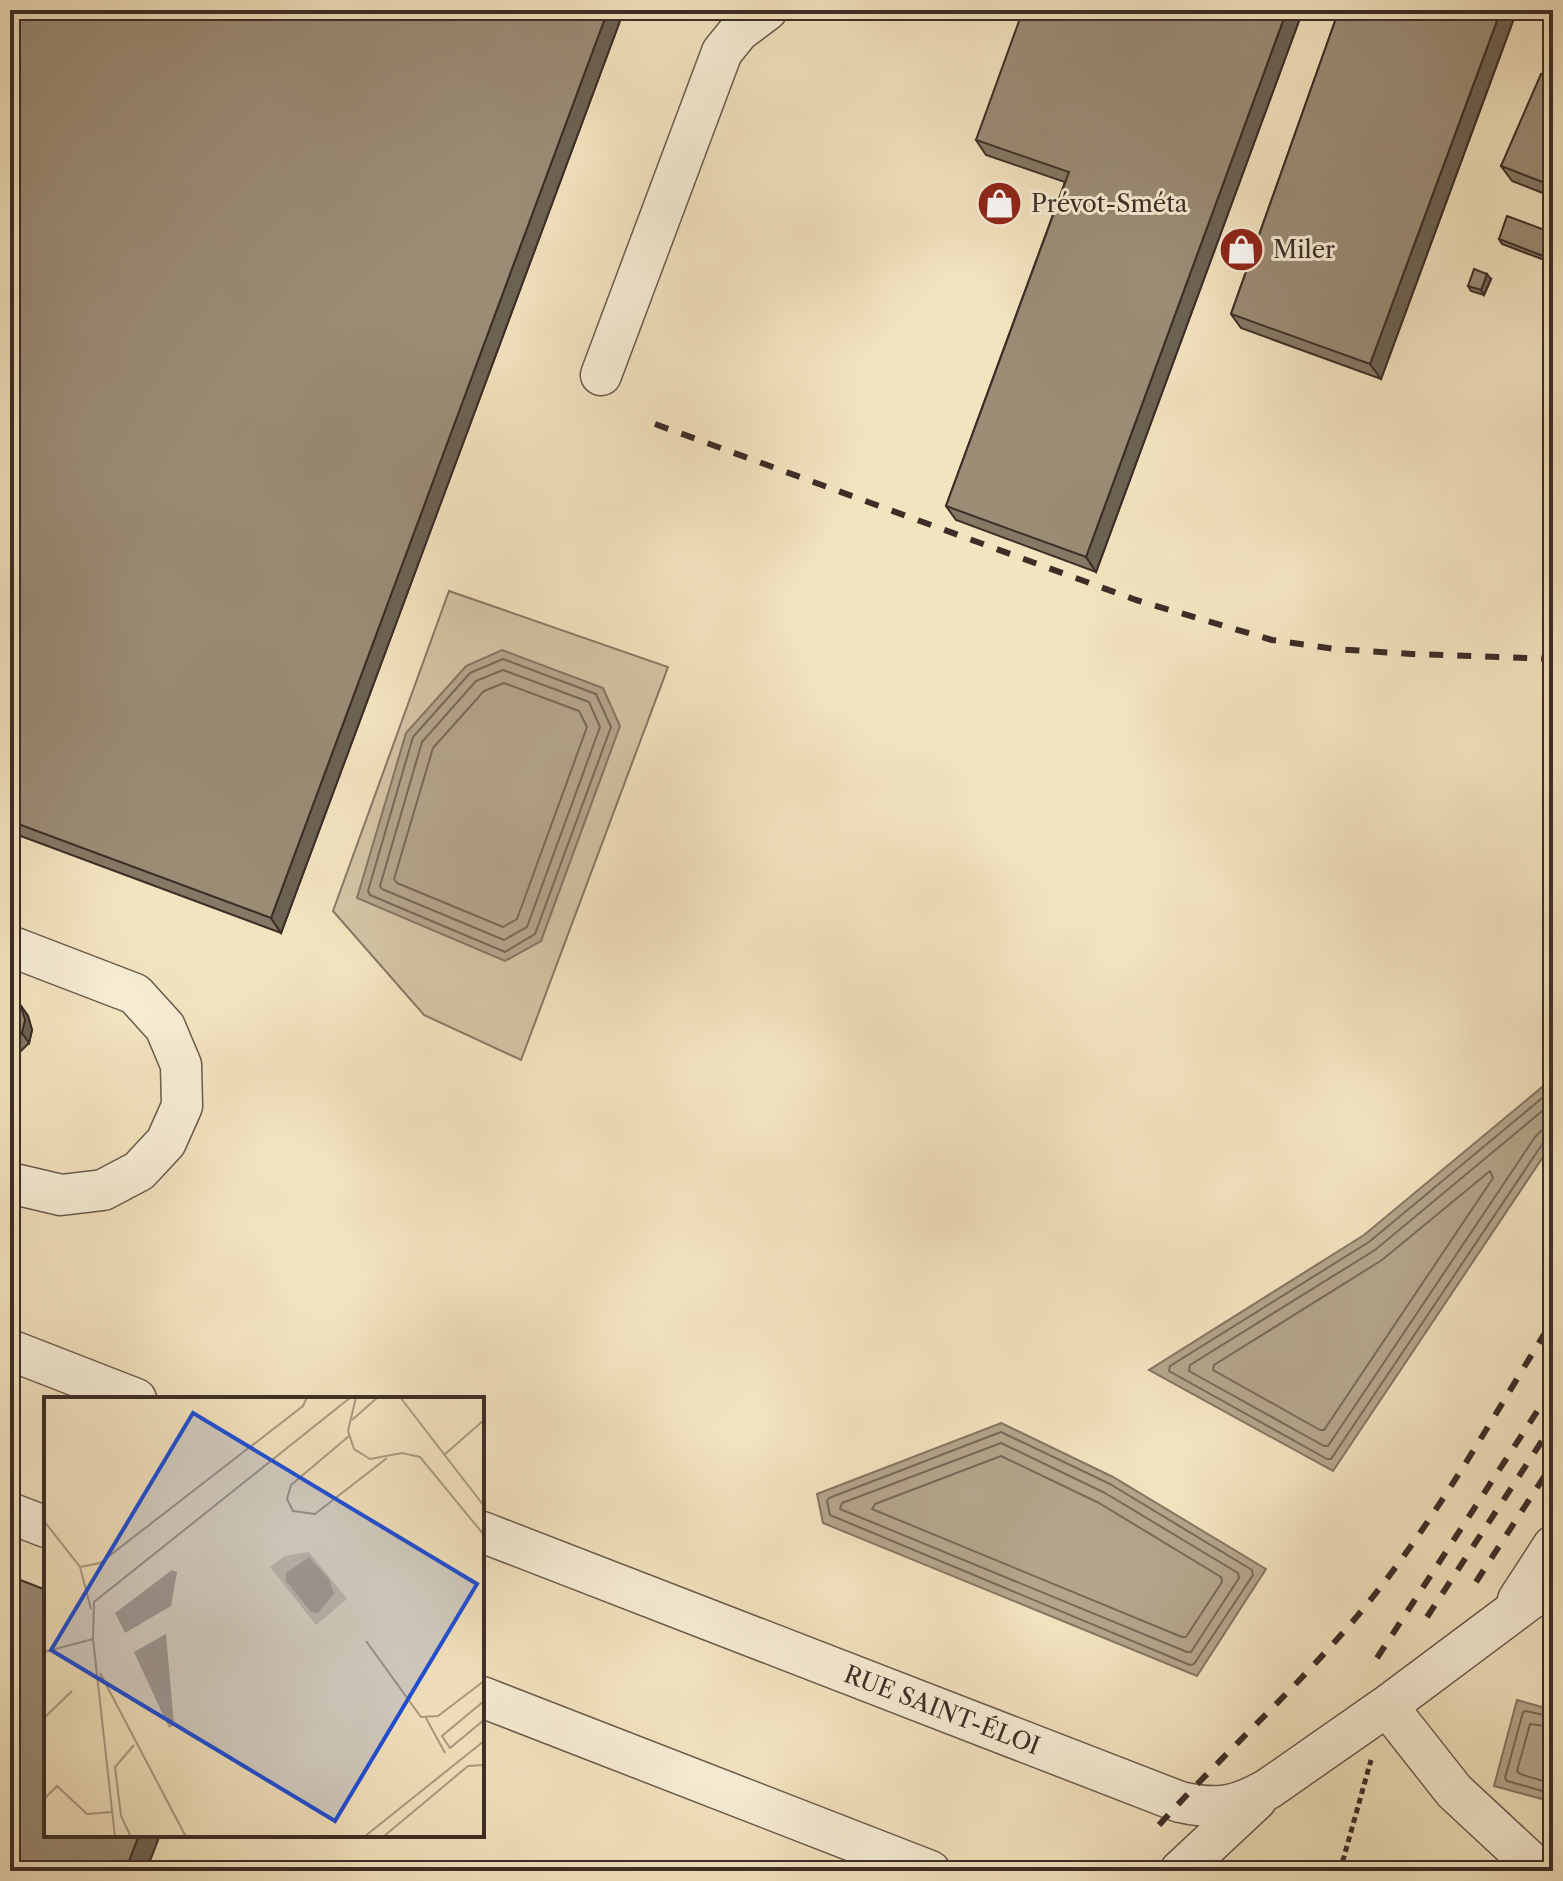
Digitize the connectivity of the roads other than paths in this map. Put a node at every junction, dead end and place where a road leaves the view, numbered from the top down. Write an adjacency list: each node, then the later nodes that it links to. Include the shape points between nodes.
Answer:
1 (767, 10): 2 (street, via 722,52)
2 (601, 375)
3 (10, 946): 4 (street, via 135,994 165,1027 181,1065 182,1092 182,1106 166,1142 139,1171 103,1190 61,1195)
4 (10, 1183)
5 (10, 1350): 6 (street)
6 (131, 1397)
7 (10, 1513): 8 (street)
8 (44, 1526)
9 (484, 1533): 15 (street, RUE SAINT-ÉLOI, via 1180,1802 1229,1806)
10 (1553, 1546): 12 (street)
11 (1553, 1582): 12 (street, RUE SAINT-ÉLOI)
12 (1508, 1616): 14 (street, RUE SAINT-ÉLOI)
13 (484, 1698): 16 (street)
14 (1387, 1706): 15 (street, RUE SAINT-ÉLOI); 18 (street, via 1454,1791)
15 (1268, 1789): 17 (street)
16 (930, 1871)
17 (1180, 1871)
18 (1540, 1871)

